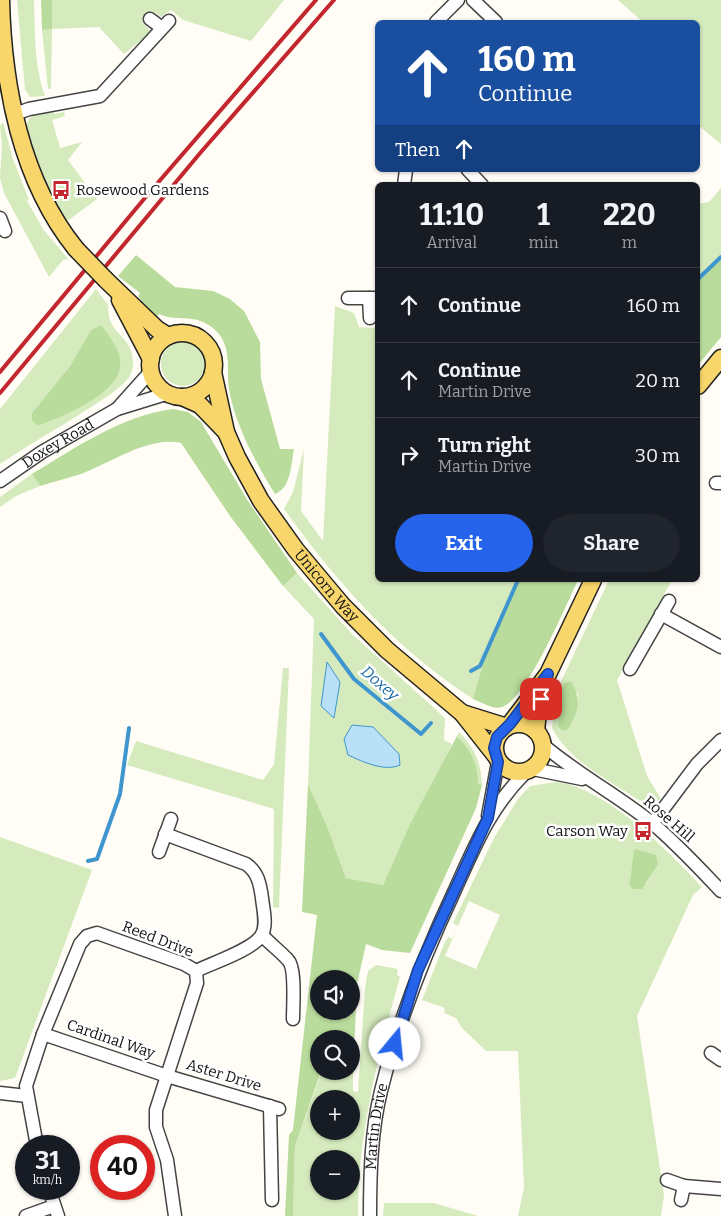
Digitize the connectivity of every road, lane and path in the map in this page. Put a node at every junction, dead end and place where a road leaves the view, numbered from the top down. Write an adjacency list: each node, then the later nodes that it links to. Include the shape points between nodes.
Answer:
1 (458, 0): 5 (street)
2 (473, 0): 6 (street)
3 (1, 11): 7 (main road, via 3,46)
4 (150, 19): 7 (street, via 165,25 100,96)
5 (438, 20)
6 (494, 20)
7 (15, 114): 12 (main road, bridge, via 45,202 76,249)
8 (470, 172): 9 (street)
9 (479, 182)
10 (0, 218): 11 (street)
11 (5, 231)
12 (110, 284): 16 (main road); 18 (main road)
13 (348, 298): 14 (street)
14 (373, 298): 15 (street)
15 (370, 318)
16 (168, 336): 18 (main road, via 157,346); 19 (main road, via 188,333 198,337 211,352)
17 (721, 358): 20 (main road)
18 (151, 365): 21 (main road, via 154,380); 22 (street, Doxey Road)
19 (213, 372): 21 (main road, via 202,390 192,395); 23 (main road, Unicorn Way)
20 (700, 384)
21 (175, 395): 22 (street, Doxey Road); 23 (main road, Unicorn Way, via 200,405)
22 (117, 409): 24 (street, Doxey Road)
23 (226, 432): 31 (main road, Unicorn Way, via 261,501 296,550 343,606 387,650)
24 (0, 480)
25 (592, 582): 30 (main road)
26 (669, 602): 27 (street)
27 (661, 614): 28 (street); 29 (street)
28 (721, 647)
29 (630, 669)
30 (548, 674): 32 (main road); 33 (main road, via 538,712)
31 (462, 713): 32 (main road, Unicorn Way); 35 (main road, Unicorn Way)
32 (509, 726): 33 (main road, via 520,723 530,726); 35 (main road, via 497,737 494,748)
33 (539, 738): 36 (main road, via 542,753 539,762); 37 (street, Rose Hill)
34 (721, 740): 40 (street, via 698,764)
35 (497, 759): 36 (main road, via 506,770 515,773); 38 (street, Martin Drive)
36 (529, 771): 37 (street, Rose Hill); 38 (street, Martin Drive, via 510,788)
37 (590, 781): 40 (street, Rose Hill)
38 (488, 818): 62 (street, Martin Drive, via 418,970 380,1092)
39 (171, 819): 41 (street)
40 (652, 824): 43 (street, Rose Hill)
41 (165, 834): 42 (street); 44 (street, via 246,864 254,870 261,893)
42 (159, 852)
43 (721, 891)
44 (262, 935): 45 (street, via 254,943); 46 (street, via 290,961)
45 (196, 971): 47 (street, Reed Drive, via 97,933 87,936 80,944); 50 (street, Reed Drive, via 197,983)
46 (293, 1019)
47 (43, 1034): 50 (street, Cardinal Way); 52 (street, Reed Drive, via 29,1072)
48 (717, 1058): 49 (street)
49 (721, 1065)
50 (168, 1076): 57 (street, Aster Drive, via 274,1107); 61 (street, Reed Drive, via 156,1110 156,1127 167,1160)
51 (0, 1093): 52 (street)
52 (27, 1096): 53 (street, Reed Drive)
53 (35, 1135)
54 (667, 1180): 55 (street)
55 (684, 1186): 56 (street); 58 (street)
56 (721, 1189)
57 (272, 1200)
58 (681, 1200)
59 (56, 1211): 60 (street)
60 (26, 1216)
61 (175, 1216)
62 (370, 1216)

